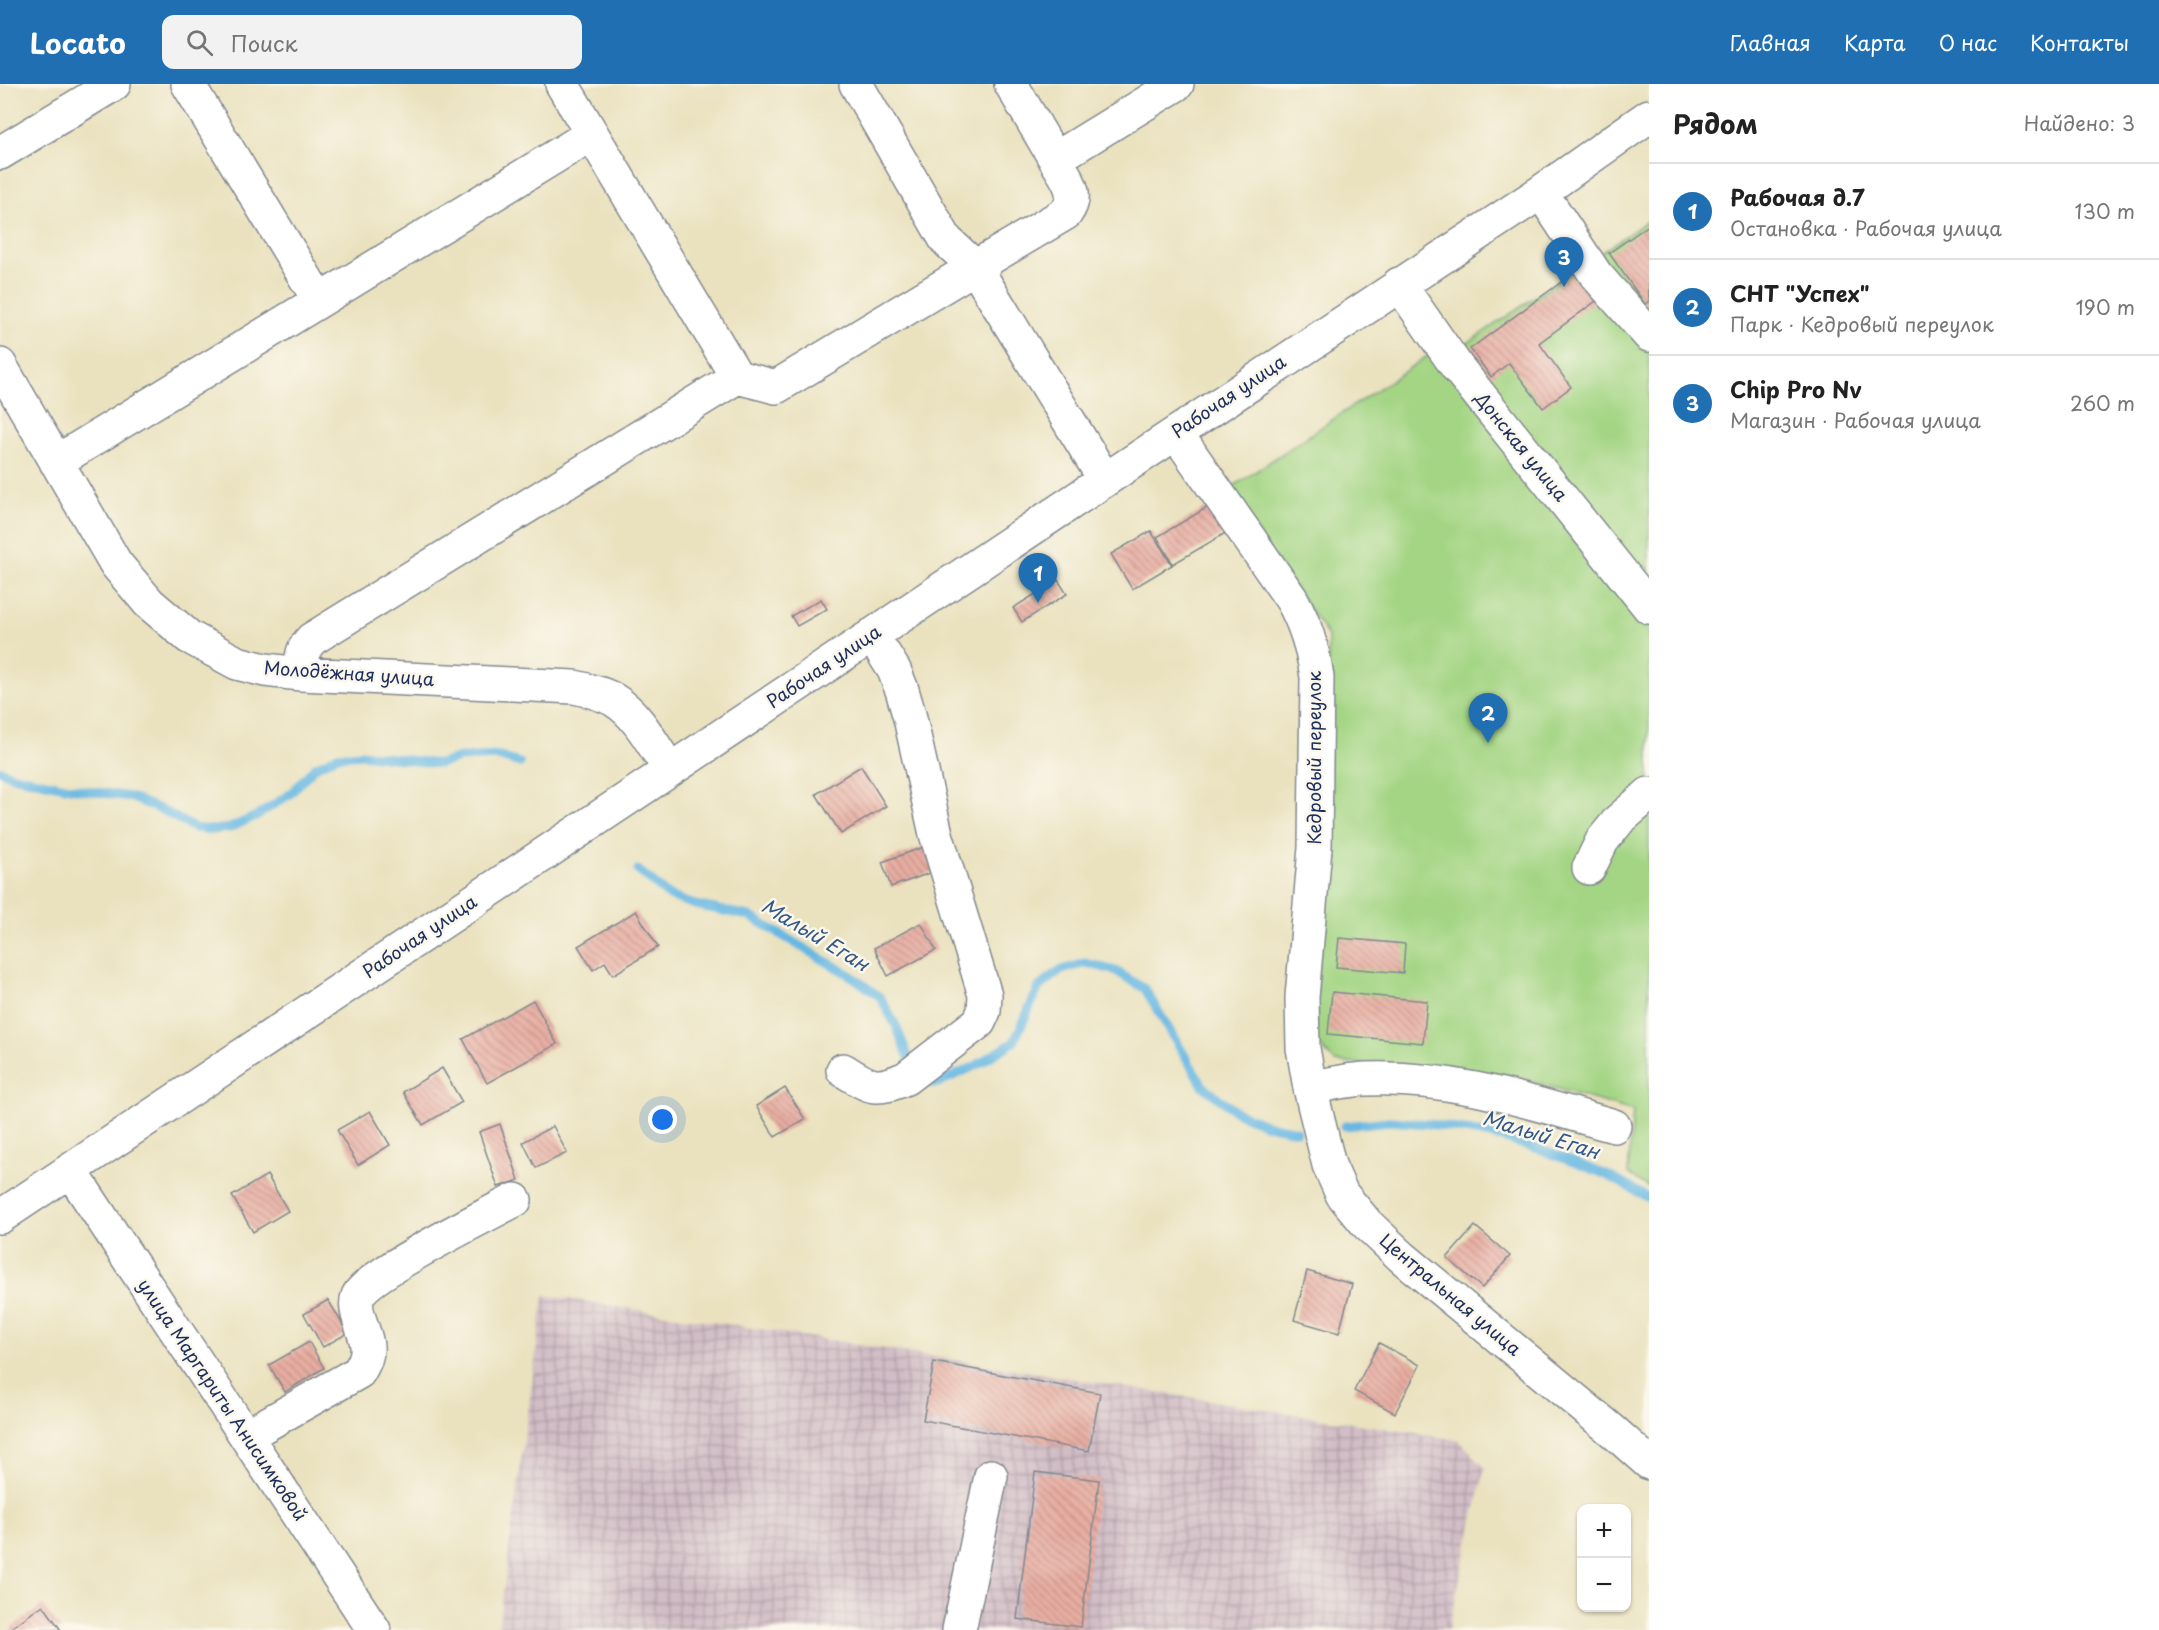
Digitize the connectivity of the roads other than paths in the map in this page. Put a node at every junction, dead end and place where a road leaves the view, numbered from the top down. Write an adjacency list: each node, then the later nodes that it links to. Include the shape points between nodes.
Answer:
1 (114, 84): 9 (street)
2 (188, 84): 14 (street)
3 (562, 84): 8 (street)
4 (856, 84): 12 (street, via 946,240)
5 (1011, 84): 10 (street)
6 (1177, 84): 10 (street)
7 (1649, 116): 11 (street, Рабочая улица)
8 (592, 134): 14 (street); 17 (street)
9 (0, 153)
10 (1055, 159): 12 (street, via 1073,192 1073,204 1066,213)
11 (1541, 192): 13 (street, Рабочая улица); 15 (street, via 1596,275)
12 (975, 267): 17 (street, via 776,387); 20 (street)
13 (1399, 284): 18 (street, Рабочая улица); 21 (street, Донская улица, via 1457,367)
14 (319, 300): 19 (street)
15 (1649, 335)
16 (0, 364): 19 (street, Молодёжная улица)
17 (737, 377): 23 (street, via 312,639 304,647)
18 (1176, 433): 20 (street, Рабочая улица); 28 (street, Кедровый переулок, via 1292,600 1313,649 1317,677 1315,848 1302,997 1303,1048)
19 (56, 462): 23 (street, Молодёжная улица, via 116,564 169,622 237,663)
20 (1105, 480): 22 (street, Рабочая улица)
21 (1649, 607)
22 (872, 635): 24 (street, Рабочая улица); 27 (street, via 894,670 907,708 936,834 985,995 984,1011 979,1022 906,1078 892,1084 867,1085)
23 (301, 674): 24 (street, Молодёжная улица, via 574,687 598,692 625,708)
24 (670, 770): 30 (street, Рабочая улица)
25 (1649, 794): 26 (street, via 1619,820 1602,841)
26 (1589, 868)
27 (843, 1070)
28 (1310, 1088): 29 (street, via 1364,1079 1405,1079 1519,1099); 34 (street, Центральная улица, via 1329,1165 1342,1194 1368,1224 1402,1257)
29 (1614, 1126)
30 (70, 1170): 32 (street, Рабочая улица); 33 (street, улица Маргариты Анисимковой)
31 (515, 1200): 33 (street, via 402,1262 365,1287 357,1298 367,1346 366,1360 359,1372)
32 (0, 1218)
33 (246, 1436): 36 (street, улица Маргариты Анисимковой)
34 (1649, 1463)
35 (991, 1476): 37 (street)
36 (374, 1630)
37 (959, 1630)

